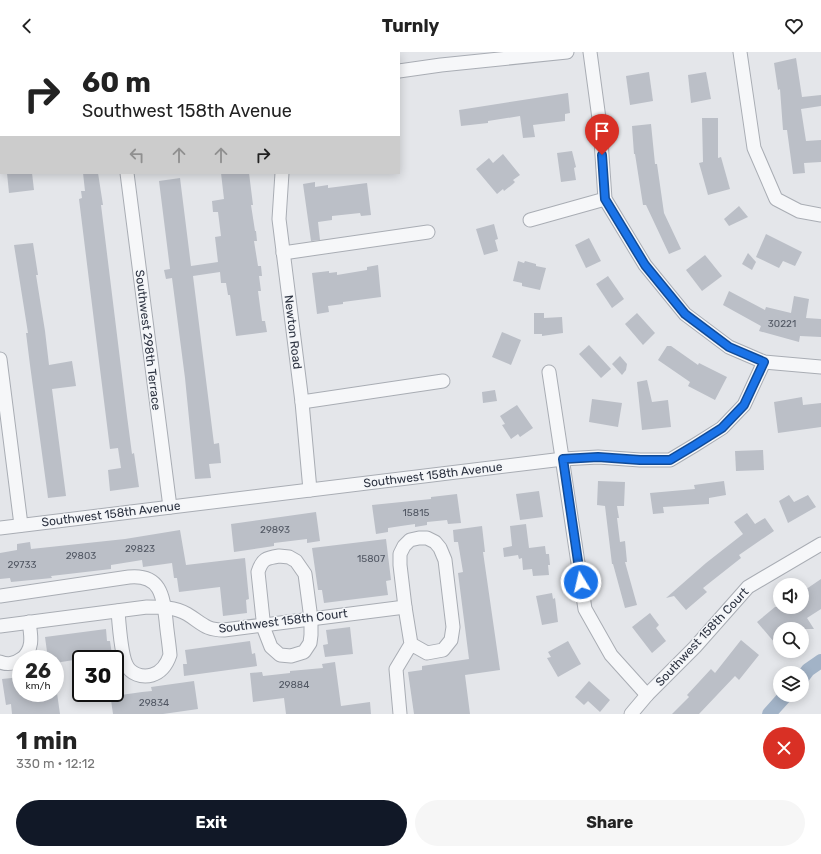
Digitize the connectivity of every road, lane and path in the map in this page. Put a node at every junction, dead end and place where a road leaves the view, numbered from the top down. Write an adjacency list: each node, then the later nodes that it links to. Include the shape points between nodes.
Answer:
1 (568, 52): 4 (street)
2 (590, 52): 8 (street, via 600,126)
3 (740, 52): 9 (street, via 754,148 776,199 799,211)
4 (440, 58): 5 (street)
5 (400, 71)
6 (127, 174): 21 (street, Southwest 298th Terrace)
7 (282, 174): 12 (street, Newton Road, via 279,219)
8 (605, 199): 10 (street); 14 (street, via 645,265 685,314 729,347)
9 (821, 215)
10 (530, 220)
11 (428, 232): 12 (street)
12 (283, 253): 18 (street, Newton Road)
13 (0, 359): 22 (street)
14 (764, 362): 15 (street); 19 (street, Southwest 158th Avenue, via 744,405 722,428 670,460 598,457)
15 (821, 367)
16 (549, 372): 19 (street)
17 (443, 381): 18 (street)
18 (302, 402): 20 (street, Newton Road)
19 (563, 459): 20 (street, Southwest 158th Avenue); 37 (street, via 585,609 611,655)
20 (310, 490): 21 (street, Southwest 158th Avenue)
21 (170, 507): 22 (street, Southwest 158th Avenue)
22 (22, 525): 23 (street, Southwest 158th Avenue)
23 (0, 528)
24 (821, 544): 37 (street, Southwest 158th Court, via 748,587 695,647)
25 (0, 596): 26 (street, via 136,576 148,578 156,585)
26 (165, 607): 28 (street, Southwest 158th Court); 28 (street, via 170,655 168,662 159,672 147,676 135,674 125,663); 31 (street, Southwest 158th Court, via 180,611 211,629 230,630)
27 (405, 607): 29 (street, Southwest 158th Court); 33 (street); 33 (street, via 400,554 410,540 427,538 440,548 445,560 453,627 451,640 443,650 427,653)
28 (118, 611): 30 (street, Southwest 158th Court)
29 (311, 619): 31 (street, Southwest 158th Court); 31 (street, via 310,644 304,652 291,656 280,655 271,647); 31 (street, via 305,574 296,561 279,556 266,558 260,564 258,572)
30 (29, 622): 32 (street, Southwest 158th Court); 34 (street, via 31,646)
31 (264, 624)
32 (0, 626)
33 (411, 644): 38 (street, via 396,669)
34 (29, 650)
35 (0, 662): 36 (street)
36 (12, 664)
37 (647, 695): 39 (street, Southwest 158th Court)
38 (400, 714)
39 (631, 714)

